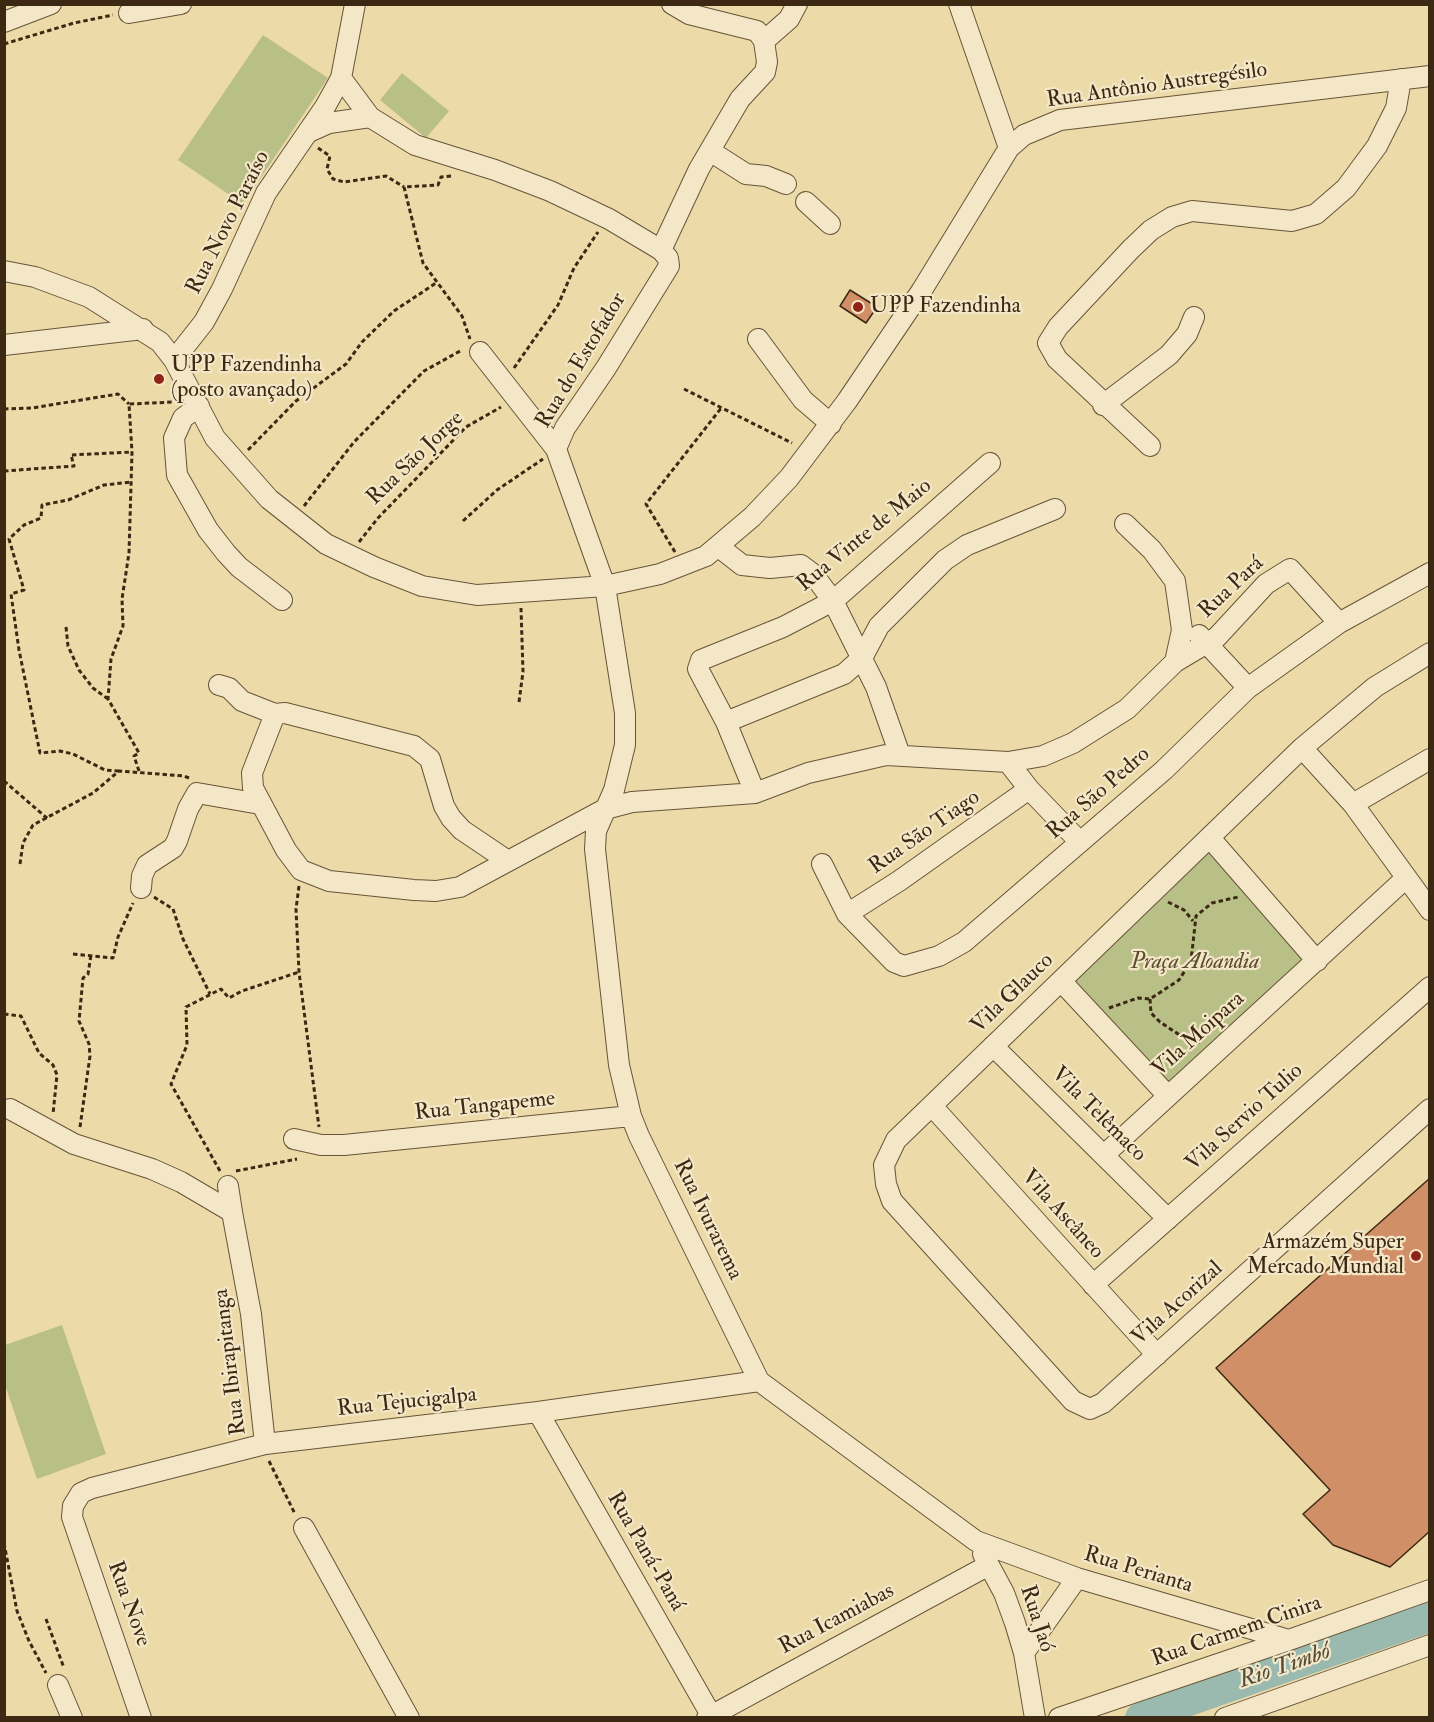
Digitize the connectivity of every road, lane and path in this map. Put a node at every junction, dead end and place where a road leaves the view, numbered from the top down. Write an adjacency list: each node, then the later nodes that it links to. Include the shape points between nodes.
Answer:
1 (51, 4): 8 (street)
2 (180, 4): 7 (street)
3 (355, 4): 12 (street, Rua Novo Paraíso)
4 (672, 4): 9 (street, via 689,14 750,28)
5 (797, 4): 9 (street, via 789,20)
6 (960, 4): 16 (street)
7 (129, 13): 10 (path, via 74,23)
8 (4, 22)
9 (764, 41): 17 (street, Rua do Estofador, via 765,72 740,99)
10 (4, 44)
11 (1430, 76): 13 (street, Rua Antônio Austregésilo)
12 (340, 78): 14 (street); 15 (street, Rua Novo Paraíso)
13 (1401, 79): 16 (street, Rua Antônio Austregésilo, via 1060,120 1040,126); 35 (street, via 1396,108 1372,154 1346,188 1316,214 1292,221 1192,211 1172,217 1131,249 1058,327 1048,343 1051,350 1076,381)
14 (370, 117): 15 (street, via 329,123); 20 (street, via 415,145 506,174)
15 (306, 135): 19 (path, via 330,156 327,169 333,179 344,182 386,176); 30 (street, Rua Novo Paraíso, via 266,193 204,322)
16 (1009, 148): 38 (street, Rua Antônio Austregésilo, via 922,290)
17 (710, 151): 21 (street, via 746,174 766,176 796,193); 22 (street, Rua do Estofador)
18 (462, 174): 19 (path, via 441,177 438,185)
19 (404, 187): 24 (path, via 423,263)
20 (609, 219): 22 (street); 32 (path, via 587,245)
21 (830, 224)
22 (664, 254): 40 (street, Rua do Estofador, via 669,266)
23 (4, 271): 26 (street, Rua Antônio Austregésilo, via 35,277 89,297)
24 (436, 283): 29 (path, via 462,316); 43 (path, via 394,311 346,364 296,401)
25 (1194, 317): 35 (street, via 1187,334 1169,355)
26 (143, 329): 28 (street); 30 (street, Rua Antônio Austregésilo)
27 (758, 339): 38 (street, via 803,400)
28 (4, 345)
29 (476, 349): 32 (street, Rua Ivurarema); 48 (path, via 424,371 354,442)
30 (174, 360): 34 (street, Rua Antônio Austregésilo)
31 (684, 389): 36 (path)
32 (510, 390): 40 (street, Rua Ivurarema); 52 (path, Rua São Jorge, via 466,427 378,518)
33 (129, 404): 34 (path); 37 (path, via 118,394); 41 (path)
34 (198, 404): 43 (street, Rua Antônio Austregésilo, via 215,438); 57 (street, via 183,418 174,438 177,475 225,553)
35 (1103, 405): 39 (street)
36 (722, 407): 42 (path); 53 (path, via 646,504)
37 (4, 409)
38 (831, 424): 42 (street, Rua Antônio Austregésilo)
39 (1150, 446)
40 (556, 449): 49 (path, Rua do Estofador, via 503,485); 55 (street, Rua Ivurarema)
41 (132, 452): 45 (path, via 71,455 74,466); 46 (path)
42 (810, 452): 51 (street, Rua Antônio Austregésilo, via 752,517)
43 (236, 461): 48 (street, Rua Antônio Austregésilo, via 269,499)
44 (990, 463): 58 (street, Rua Vinte de Maio)
45 (4, 471)
46 (132, 482): 68 (path, via 123,626 111,659); 76 (path, via 104,485 68,500 42,505 41,518 24,525 9,539 24,590 11,594 40,753 60,751 105,770)
47 (1055, 509): 64 (street, via 967,545 945,560 879,626)
48 (294, 518): 52 (street, Rua Antônio Austregésilo, via 326,544)
49 (463, 521)
50 (1125, 524): 59 (street, via 1152,550 1175,581)
51 (719, 547): 53 (street, Rua Antônio Austregésilo); 58 (street, via 742,565 801,565)
52 (349, 555): 56 (street, Rua Antônio Austregésilo, via 422,586 477,595)
53 (682, 567): 55 (street, Rua Antônio Austregésilo)
54 (1430, 573): 60 (street, Rua São Pedro)
55 (605, 586): 56 (street, Rua Antônio Austregésilo); 84 (street, Rua Ivurarema, via 625,713 625,745)
56 (520, 593): 69 (path, via 524,672)
57 (282, 600)
58 (833, 601): 64 (street); 71 (street, Rua Vinte de Maio, via 783,627 703,657 698,669)
59 (1181, 619): 62 (street); 65 (street)
60 (1339, 623): 62 (street, Rua Pará, via 1290,569 1266,584); 67 (street, Rua São Pedro)
61 (66, 627): 68 (path, via 68,646 79,670)
62 (1208, 642): 65 (street, Rua Pará); 67 (street)
63 (1430, 653): 72 (street, Vila Glauco, via 1375,687)
64 (862, 658): 71 (street, via 829,682); 73 (street)
65 (1175, 662): 75 (street, Rua Pará, via 1127,709 1073,743 1043,756)
66 (219, 685): 70 (street, via 229,688 242,701)
67 (1248, 688): 87 (street, Rua São Pedro, via 1164,770)
68 (108, 699): 77 (path, via 139,753 134,756)
69 (519, 702)
70 (275, 714): 82 (street, via 252,772); 88 (street, via 285,713 397,741 424,752 451,818)
71 (726, 722): 81 (street)
72 (1302, 748): 83 (street); 86 (street, Vila Glauco)
73 (900, 755): 75 (street, Rua Pará); 81 (street, Rua Pará, via 870,757 808,773)
74 (1430, 759): 83 (street)
75 (1008, 762): 80 (street)
76 (119, 771): 77 (path); 85 (path, via 93,793)
77 (139, 771): 78 (path)
78 (192, 780)
79 (4, 781): 85 (path)
80 (1029, 789): 87 (street); 97 (street, Rua São Tiago)
81 (754, 793): 84 (street, Rua Pará, via 632,802)
82 (260, 804): 91 (street); 93 (street, via 197,793 173,848 147,865)
83 (1353, 804): 92 (street)
84 (605, 809): 88 (street, Rua Pará); 115 (street, Rua Ivurarema, via 596,831 595,849 619,1065)
85 (48, 819): 89 (path, via 33,825 23,843)
86 (1210, 838): 94 (street); 95 (street, Vila Glauco)
87 (1079, 841): 97 (street, Rua São Pedro, via 964,942 917,963 904,966 894,962)
88 (508, 861): 91 (street, Rua Pará, via 460,887 436,891 328,881)
89 (20, 864)
90 (822, 864): 97 (street, Rua São Pedro)
91 (301, 870): 102 (path, via 296,909)
92 (1406, 878): 96 (street); 101 (street, Vila Moipara)
93 (141, 888): 100 (path, via 118,937 113,958); 105 (path, via 173,909)
94 (1255, 889): 98 (path, via 1212,903 1196,916); 101 (street)
95 (1155, 891): 98 (path, via 1184,910); 103 (street, Vila Glauco)
96 (1430, 910)
97 (847, 914)
98 (1194, 923): 106 (path, via 1191,961 1186,973)
99 (73, 954): 100 (path)
100 (91, 955): 118 (path, via 83,978 79,1021 90,1056)
101 (1317, 961): 109 (street, Vila Moipara)
102 (299, 972): 105 (path, via 229,998 221,989); 119 (path)
103 (1061, 981): 108 (street); 110 (street, Vila Glauco)
104 (1430, 987): 124 (street, Vila Servio Tulio)
105 (210, 994): 122 (path, via 186,1007 187,1045 171,1084)
106 (1150, 999): 108 (path, via 1119,1003); 109 (path, via 1151,1013 1170,1031 1184,1038)
107 (4, 1014): 116 (path, via 21,1016 39,1053 53,1065 57,1075)
108 (1096, 1018): 111 (street)
109 (1224, 1045): 111 (street, Vila Moipara)
110 (993, 1046): 112 (street, Vila Glauco); 120 (street, Vila Telêmaco)
111 (1168, 1096): 120 (street, Vila Moipara)
112 (932, 1106): 125 (street, Vila Ascâneo); 128 (street, Vila Glauco, via 889,1151 885,1165 892,1201 1073,1401)
113 (10, 1109): 116 (street)
114 (1430, 1109): 126 (street, Vila Acorizal)
115 (631, 1116): 119 (street, Rua Tangapeme); 127 (street, Rua Ivurarema)
116 (52, 1131): 118 (street)
117 (294, 1139): 119 (street, Rua Tangapeme)
118 (74, 1144): 123 (street, via 152,1169)
119 (321, 1145)
120 (1104, 1155): 124 (street, Vila Telêmaco)
121 (302, 1158): 122 (path, via 236,1170)
122 (228, 1186): 123 (street)
123 (232, 1212): 130 (street, Rua Ibirapitanga, via 251,1314)
124 (1168, 1220): 125 (street, Vila Servio Tulio)
125 (1092, 1285): 126 (street, Vila Ascâneo)
126 (1156, 1355): 128 (street, Vila Acorizal, via 1103,1403)
127 (759, 1381): 129 (street, Rua Tejucigalpa); 133 (street, Rua Ivurarema)
128 (1090, 1409)
129 (538, 1412): 130 (street, Rua Tejucigalpa); 143 (street, Rua Paná-Paná)
130 (264, 1444): 131 (street, Rua Tejucigalpa, via 92,1488 81,1493); 132 (path, Rua Ibirapitanga, via 271,1467)
131 (73, 1506): 145 (street, Rua Nove, via 77,1535)
132 (304, 1528): 146 (street)
133 (976, 1541): 135 (street, Rua Jaó); 136 (street, Rua Perianta)
134 (4, 1543): 142 (path, via 17,1611 51,1684)
135 (989, 1565): 141 (street, Rua Jaó, via 1004,1593); 143 (street, Rua Icamiabas)
136 (1077, 1578): 139 (street, Rua Perianta); 141 (street)
137 (1430, 1590): 139 (street, Rua Carmem Cinira)
138 (46, 1619): 142 (path, via 67,1674)
139 (1289, 1641): 148 (street, Rua Carmem Cinira)
140 (1430, 1645): 149 (street)
141 (1024, 1653): 147 (street, Rua Jaó)
142 (58, 1685): 144 (street)
143 (709, 1716)
144 (72, 1718)
145 (141, 1718)
146 (409, 1718)
147 (1035, 1718)
148 (1059, 1718)
149 (1225, 1718)

